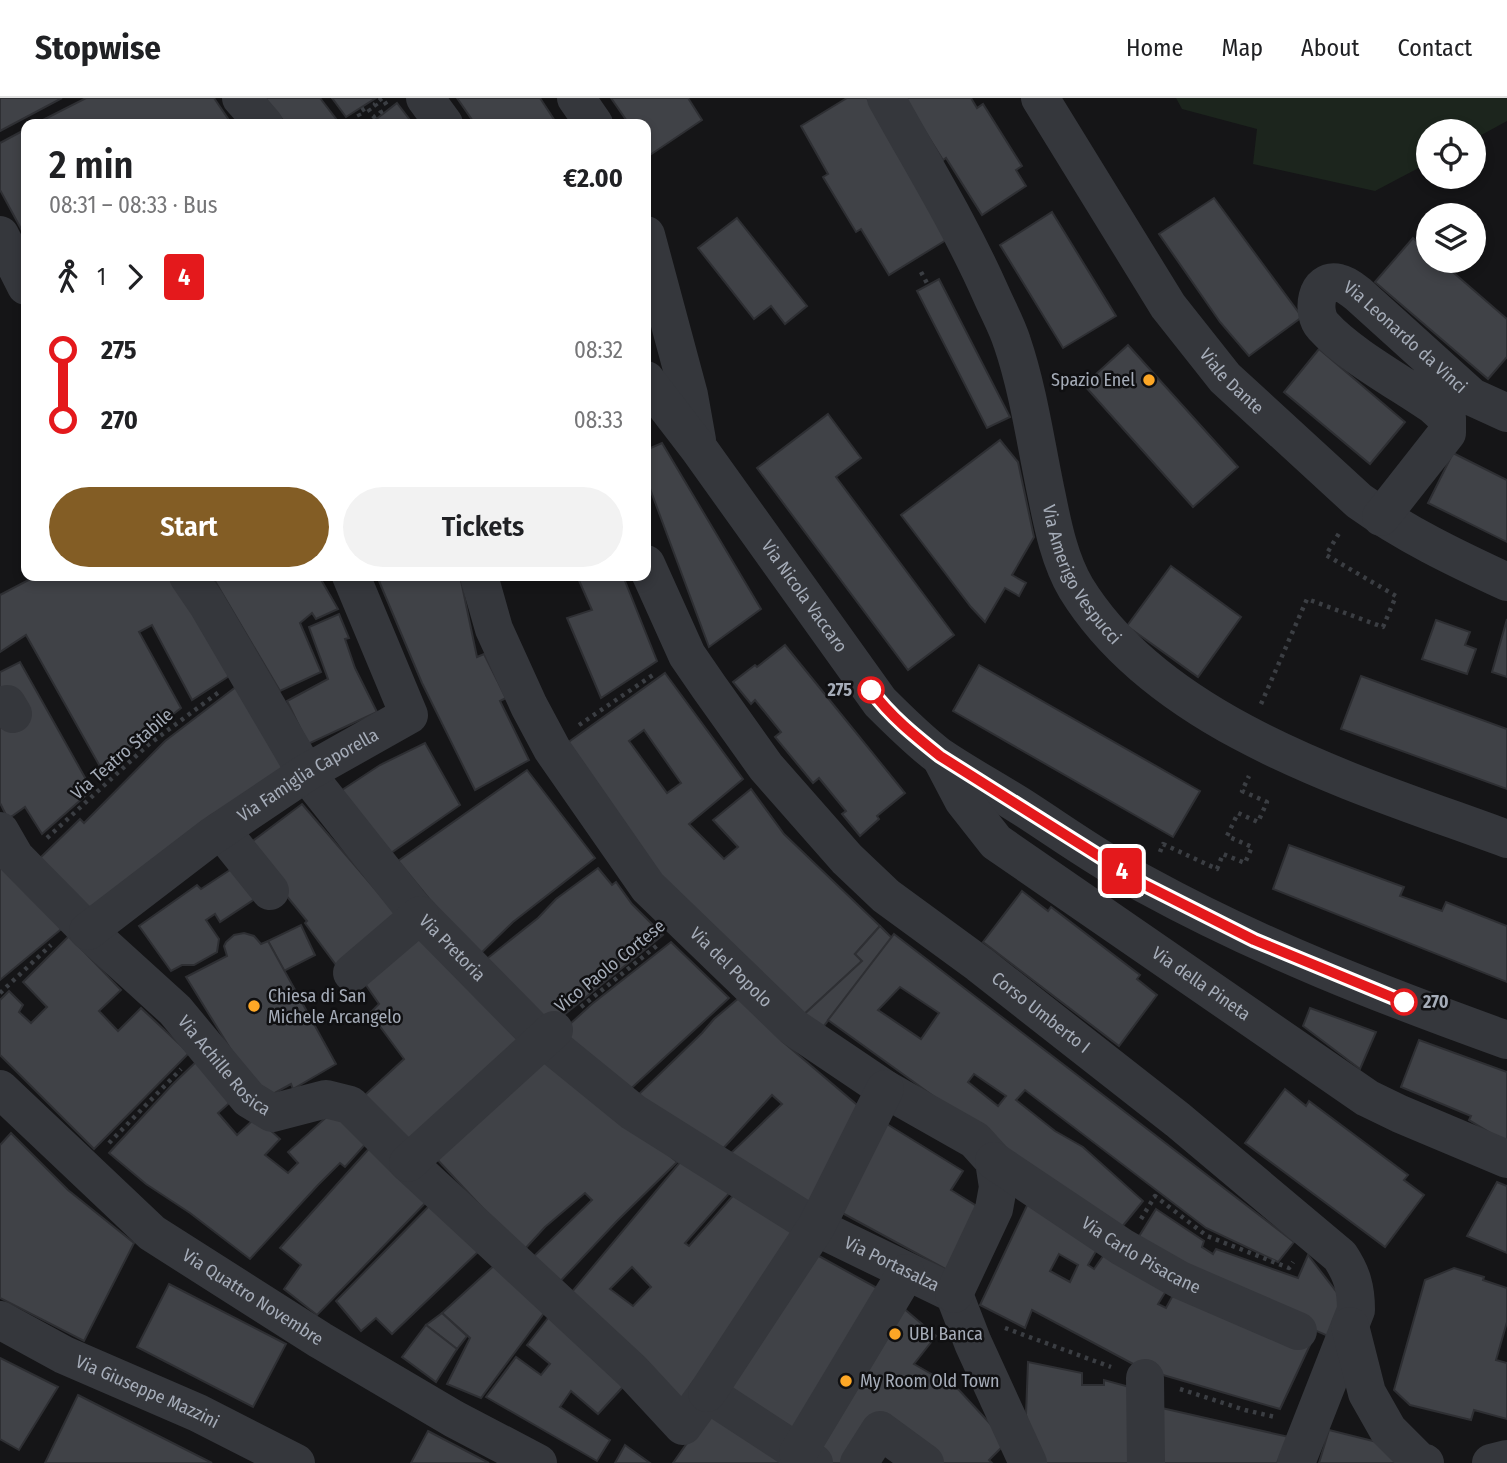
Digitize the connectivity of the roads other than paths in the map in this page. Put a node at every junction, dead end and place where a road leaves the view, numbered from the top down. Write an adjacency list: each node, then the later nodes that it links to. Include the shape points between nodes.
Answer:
1 (241, 98): 6 (street)
2 (425, 98): 7 (street)
3 (576, 98): 8 (street)
4 (886, 98): 26 (street, Via Amerigo Vespucci, via 971,248 1012,340 1056,537 1075,586 1100,622 1136,661 1214,716 1320,770)
5 (1041, 98): 16 (street, Viale Dante, via 1168,306 1225,378)
6 (260, 119)
7 (440, 119)
8 (591, 119)
9 (0, 235): 11 (street)
10 (651, 254): 15 (street, via 689,395)
11 (21, 276)
12 (651, 386): 15 (street)
13 (651, 394): 15 (street)
14 (1507, 413): 16 (street, Via Leonardo da Vinci, via 1472,397 1358,294 1340,283 1322,288 1316,299 1320,324 1447,418 1447,433)
15 (683, 427): 22 (street, Via Nicola Vaccaro, via 880,702)
16 (1370, 509): 21 (street, Viale Dante, via 1440,552)
17 (651, 575): 42 (street, Corso Umberto I, via 687,655 709,687 766,767 847,859 886,896 1178,1120 1340,1256 1356,1290)
18 (191, 581): 23 (street, Via Pretoria)
19 (353, 581): 23 (street, Via Famiglia Caporella, via 408,715)
20 (480, 581): 34 (street, Via del Popolo, via 494,629 552,750 648,887 793,1027)
21 (1507, 582)
22 (940, 756): 32 (street, Via Nicola Vaccaro, via 1145,885 1254,940); 35 (street, Via della Pineta, via 963,800 996,842 1367,1098)
23 (306, 773): 24 (street, Via Famiglia Caporella); 28 (street, Via Pretoria)
24 (221, 830): 27 (street); 29 (street, Via Famiglia Caporella)
25 (0, 831): 29 (street, Via Achille Rosica)
26 (1507, 839)
27 (270, 891)
28 (420, 915): 30 (street); 31 (street, Via Pretoria)
29 (74, 934): 37 (street, Via Achille Rosica, via 175,1010 248,1099 272,1113 326,1099 350,1105)
30 (352, 973)
31 (548, 1035): 37 (street); 38 (street, Via Pretoria, via 633,1112)
32 (1507, 1040)
33 (0, 1089): 49 (street, Via Quattro Novembre, via 152,1233 320,1340)
34 (885, 1089): 36 (street, Via del Popolo, via 975,1140); 38 (street)
35 (1507, 1158)
36 (994, 1161): 40 (street, via 998,1187 994,1209); 43 (street, Via Carlo Pisacane, via 1180,1280)
37 (408, 1163): 45 (street, Via Achille Rosica, via 632,1371 683,1426)
38 (816, 1227): 39 (street, Via Portasalza); 45 (street)
39 (906, 1273): 40 (street, Via Portasalza); 46 (street)
40 (954, 1294): 52 (street, Via Portasalza)
41 (0, 1320): 48 (street, Via Giuseppe Mazzini)
42 (1350, 1325): 54 (street, Corso Umberto I); 55 (street, via 1367,1393 1388,1430)
43 (1298, 1331)
44 (1146, 1378): 53 (street)
45 (707, 1394): 46 (street)
46 (806, 1458)
47 (1507, 1462): 56 (street)
48 (296, 1463)
49 (538, 1463)
50 (859, 1463): 51 (street, via 880,1430)
51 (925, 1463)
52 (1028, 1463)
53 (1146, 1463)
54 (1296, 1463)
55 (1425, 1463)
56 (1491, 1463)

